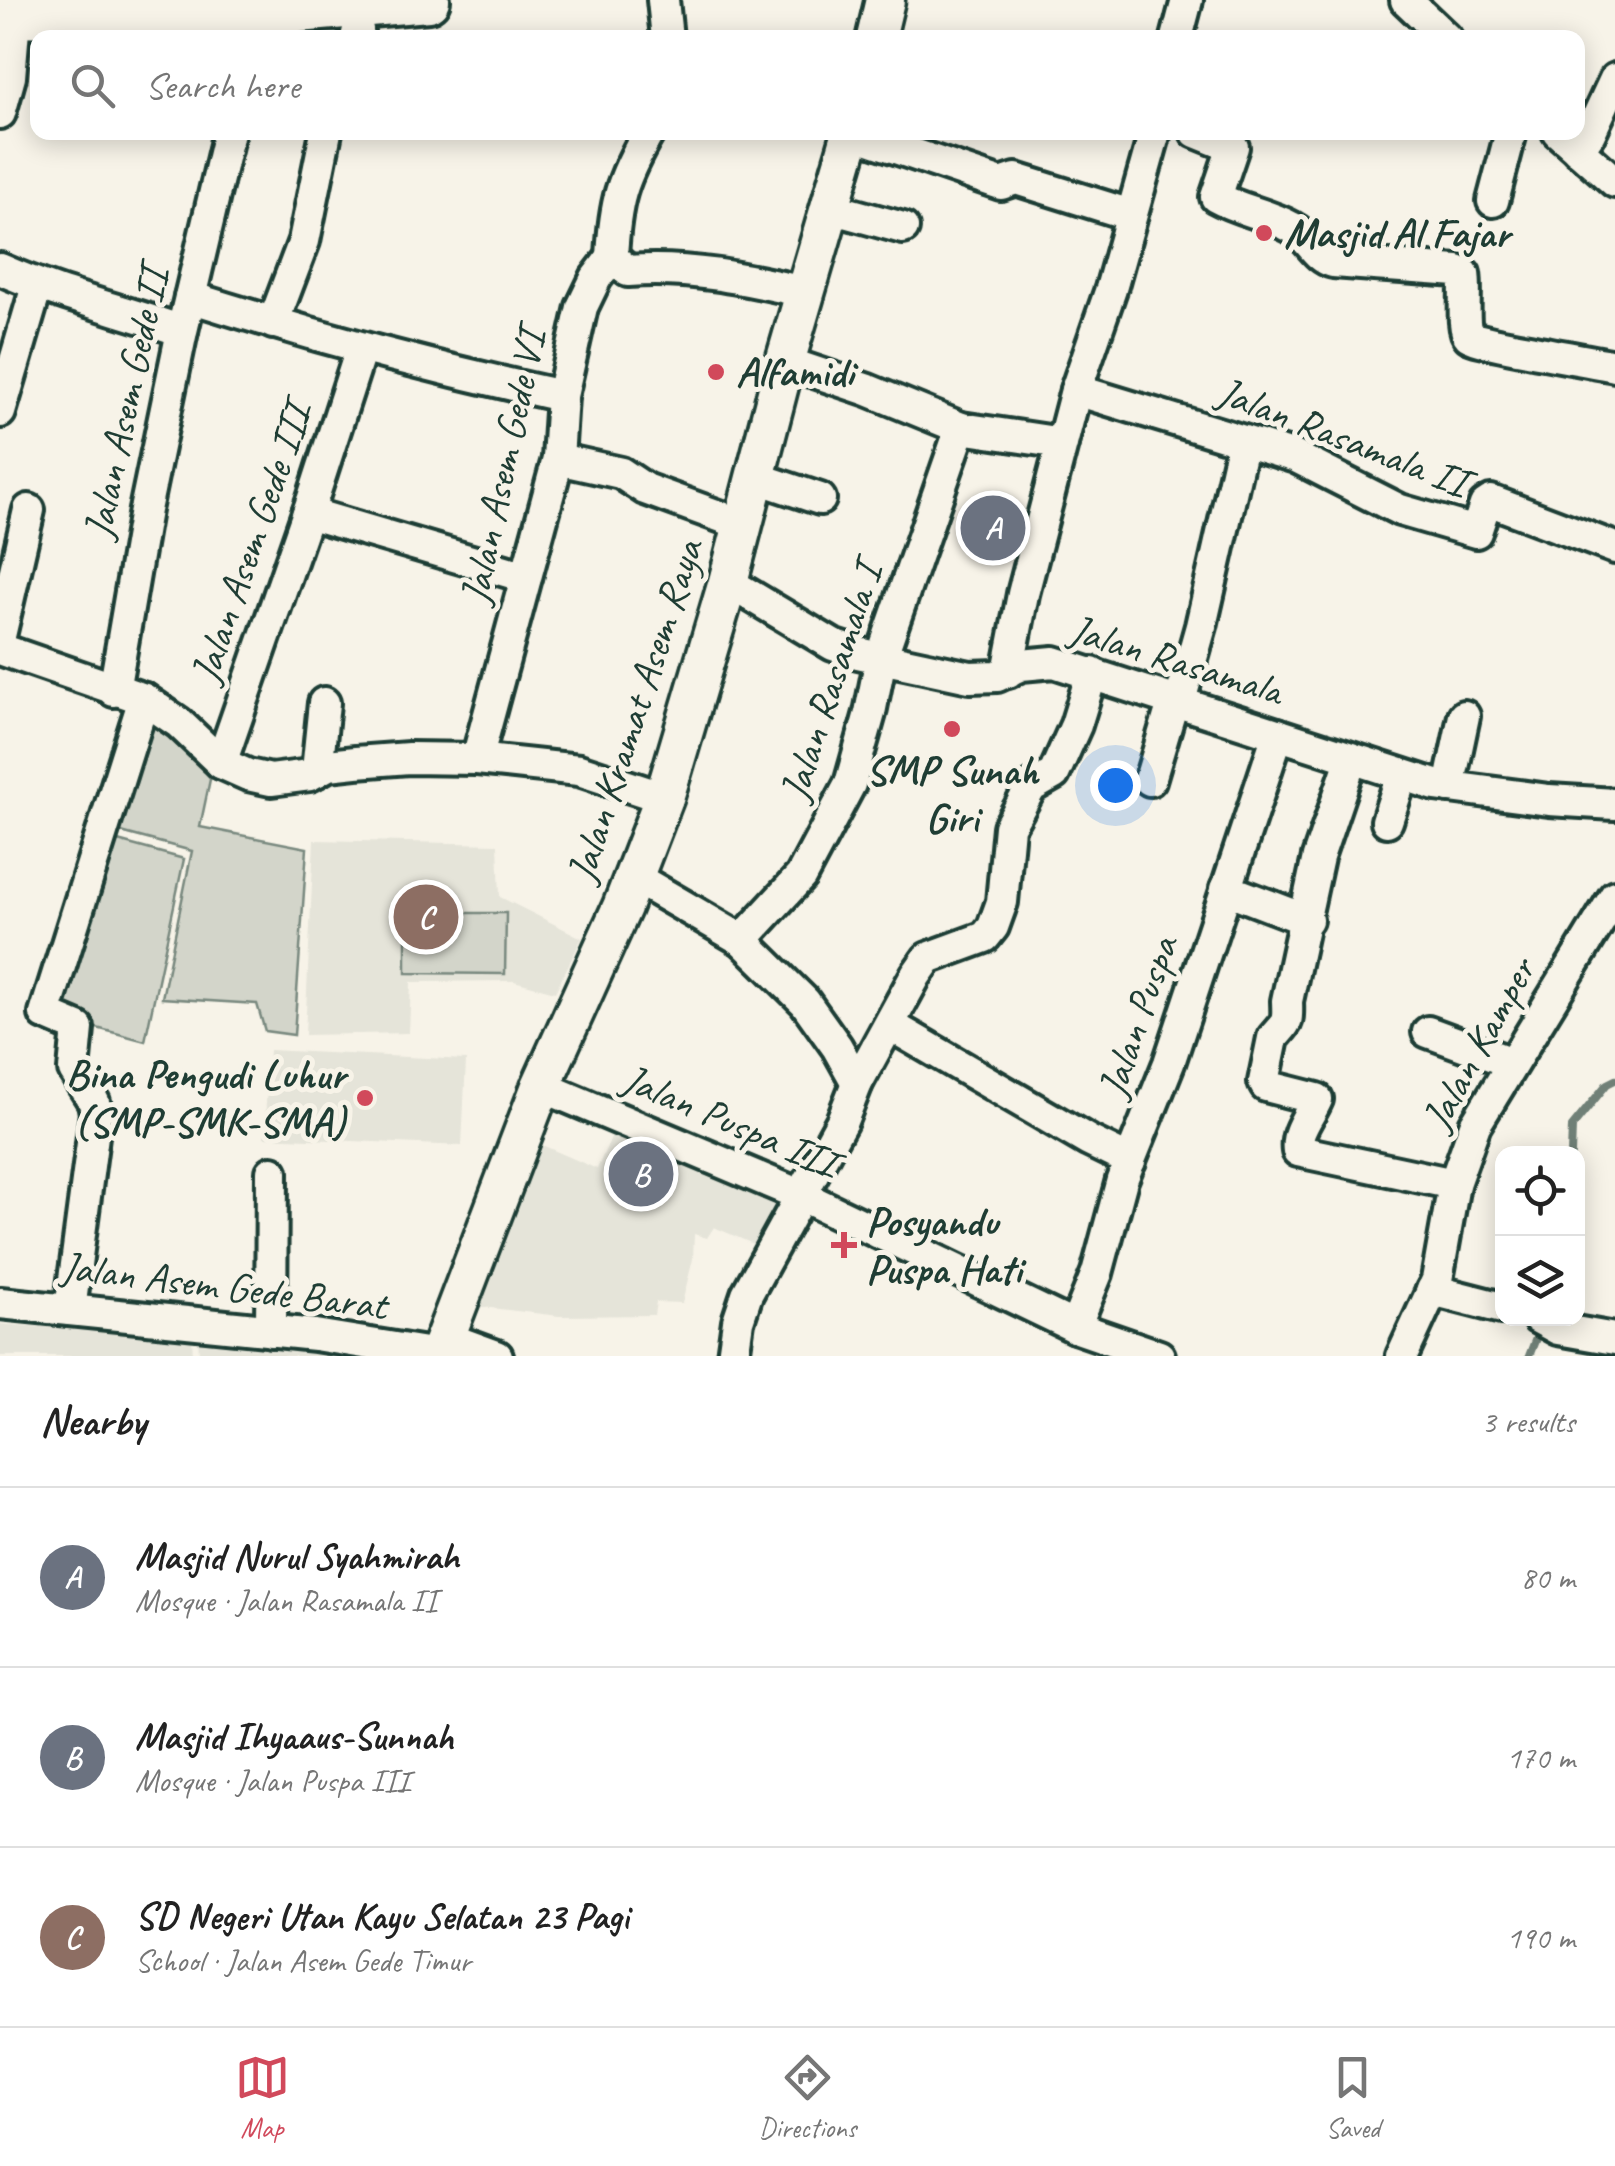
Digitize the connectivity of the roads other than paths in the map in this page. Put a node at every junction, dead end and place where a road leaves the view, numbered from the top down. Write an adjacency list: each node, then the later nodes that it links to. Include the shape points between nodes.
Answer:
1 (428, 0): 7 (main road)
2 (664, 0): 8 (street)
3 (885, 0): 9 (street)
4 (1186, 0): 10 (street)
5 (1406, 0): 11 (street)
6 (8, 16): 7 (main road, via 218,18); 13 (street)
7 (263, 26)
8 (666, 30)
9 (878, 30)
10 (1179, 30)
11 (1438, 30)
12 (1615, 79): 15 (street)
13 (24, 82): 14 (street)
14 (0, 113)
15 (1585, 135)
16 (223, 140): 34 (street, Jalan Asem Gede II)
17 (324, 140): 35 (street, via 304,241)
18 (644, 140): 30 (street, via 614,210)
19 (850, 140): 27 (street, Jalan Kramat Asem Raya)
20 (872, 140): 28 (street, via 1001,184 1016,178)
21 (1152, 140): 28 (street)
22 (1215, 140): 39 (street, via 1232,147 1216,197 1290,226 1322,258 1457,271 1466,284 1470,338)
23 (1509, 140): 26 (street)
24 (1568, 141): 25 (street)
25 (1615, 182)
26 (1493, 200)
27 (830, 208): 29 (street); 33 (street, Jalan Kramat Asem Raya)
28 (1131, 216): 41 (street)
29 (903, 228)
30 (612, 257): 33 (street, via 628,271 708,272); 42 (street, Jalan Asem Gede VI, via 582,306)
31 (0, 269): 32 (street)
32 (37, 286): 36 (street); 40 (street)
33 (805, 292): 38 (street, Jalan Kramat Asem Raya)
34 (190, 297): 35 (street); 36 (street, Jalan Asem Gede II)
35 (273, 323): 37 (street)
36 (182, 331): 60 (street, Jalan Asem Gede II)
37 (361, 349): 42 (street); 51 (street, Jalan Asem Gede III)
38 (785, 362): 44 (street); 48 (street, Jalan Kramat Asem Raya)
39 (1615, 366)
40 (5, 376): 43 (street)
41 (1076, 390): 45 (street, Jalan Rasamala II); 46 (street)
42 (562, 396): 47 (street, Jalan Asem Gede VI)
43 (0, 412)
44 (961, 428): 46 (street); 57 (street, Jalan Rasamala I)
45 (1243, 441): 53 (street, Jalan Rasamala II, via 1296,457 1400,510 1447,525 1476,532 1491,501); 62 (street)
46 (1062, 443): 58 (street)
47 (558, 459): 52 (street, via 621,473 645,489); 54 (street, Jalan Asem Gede VI)
48 (754, 477): 49 (street); 52 (street, Jalan Kramat Asem Raya)
49 (820, 499)
50 (29, 510): 56 (street)
51 (308, 514): 54 (street); 68 (street, Jalan Asem Gede III)
52 (740, 524): 55 (street, Jalan Kramat Asem Raya)
53 (1615, 548)
54 (526, 577): 66 (street, Jalan Asem Gede VI)
55 (728, 582): 57 (street, Jalan Rasamala, via 833,645); 73 (street, Jalan Kramat Asem Raya)
56 (2, 654): 60 (street)
57 (881, 658): 58 (street, Jalan Rasamala, via 970,677); 80 (street, Jalan Rasamala I, via 859,757 832,823 801,876)
58 (1008, 672): 59 (street, Jalan Rasamala, via 1054,662)
59 (1092, 673): 62 (street, Jalan Rasamala); 81 (street, via 1054,774 1030,787 1009,826 993,927 985,937 928,958)
60 (114, 691): 61 (street)
61 (144, 700): 68 (street); 93 (street, via 45,1014 78,1028 75,1073 96,1107)
62 (1177, 700): 65 (street, Jalan Rasamala); 71 (street)
63 (324, 703): 69 (street)
64 (1464, 716): 72 (street)
65 (1278, 734): 67 (street, Jalan Rasamala); 77 (street, Jalan Puspa)
66 (478, 760): 69 (street, via 374,761); 73 (street, via 579,770)
67 (1351, 760): 70 (street, Jalan Rasamala); 79 (street, via 1318,857)
68 (221, 762): 69 (street, via 271,780)
69 (317, 772)
70 (1402, 775): 72 (street, Jalan Rasamala); 75 (street)
71 (1150, 780)
72 (1449, 787): 74 (street, Jalan Rasamala)
73 (664, 798): 76 (street, Jalan Kramat Asem Raya)
74 (1615, 804)
75 (1388, 820)
76 (634, 877): 80 (street); 85 (street, Jalan Kramat Asem Raya)
77 (1226, 889): 79 (street); 86 (street, Jalan Puspa)
78 (1615, 896): 83 (street, Jalan Kamper)
79 (1307, 920): 88 (street, via 1290,1012 1273,1038 1264,1082 1317,1099 1298,1151)
80 (742, 940): 84 (street, via 805,1002)
81 (890, 1025): 84 (street); 86 (street)
82 (1428, 1032): 83 (street)
83 (1512, 1063): 88 (street, Jalan Kamper, via 1475,1124)
84 (856, 1083): 89 (street)
85 (541, 1086): 89 (street, Jalan Puspa III); 98 (street, Jalan Kramat Asem Raya)
86 (1130, 1161): 95 (street, Jalan Puspa)
87 (272, 1172): 96 (street)
88 (1454, 1184): 90 (street, Jalan Kamper)
89 (800, 1195): 95 (street, Jalan Puspa III); 100 (street, via 747,1294)
90 (1432, 1290): 92 (street); 102 (street, Jalan Kamper)
91 (0, 1302): 93 (street, Jalan Asem Gede Barat)
92 (1495, 1306)
93 (70, 1310): 96 (street, Jalan Asem Gede Barat)
94 (1554, 1326): 97 (street)
95 (1075, 1327): 101 (street, Jalan Puspa III)
96 (271, 1331): 98 (street, Jalan Asem Gede Barat)
97 (1615, 1338)
98 (440, 1349): 99 (street, Jalan Asem Gede Barat)
99 (497, 1356)
100 (733, 1356)
101 (1159, 1356)
102 (1402, 1356)

